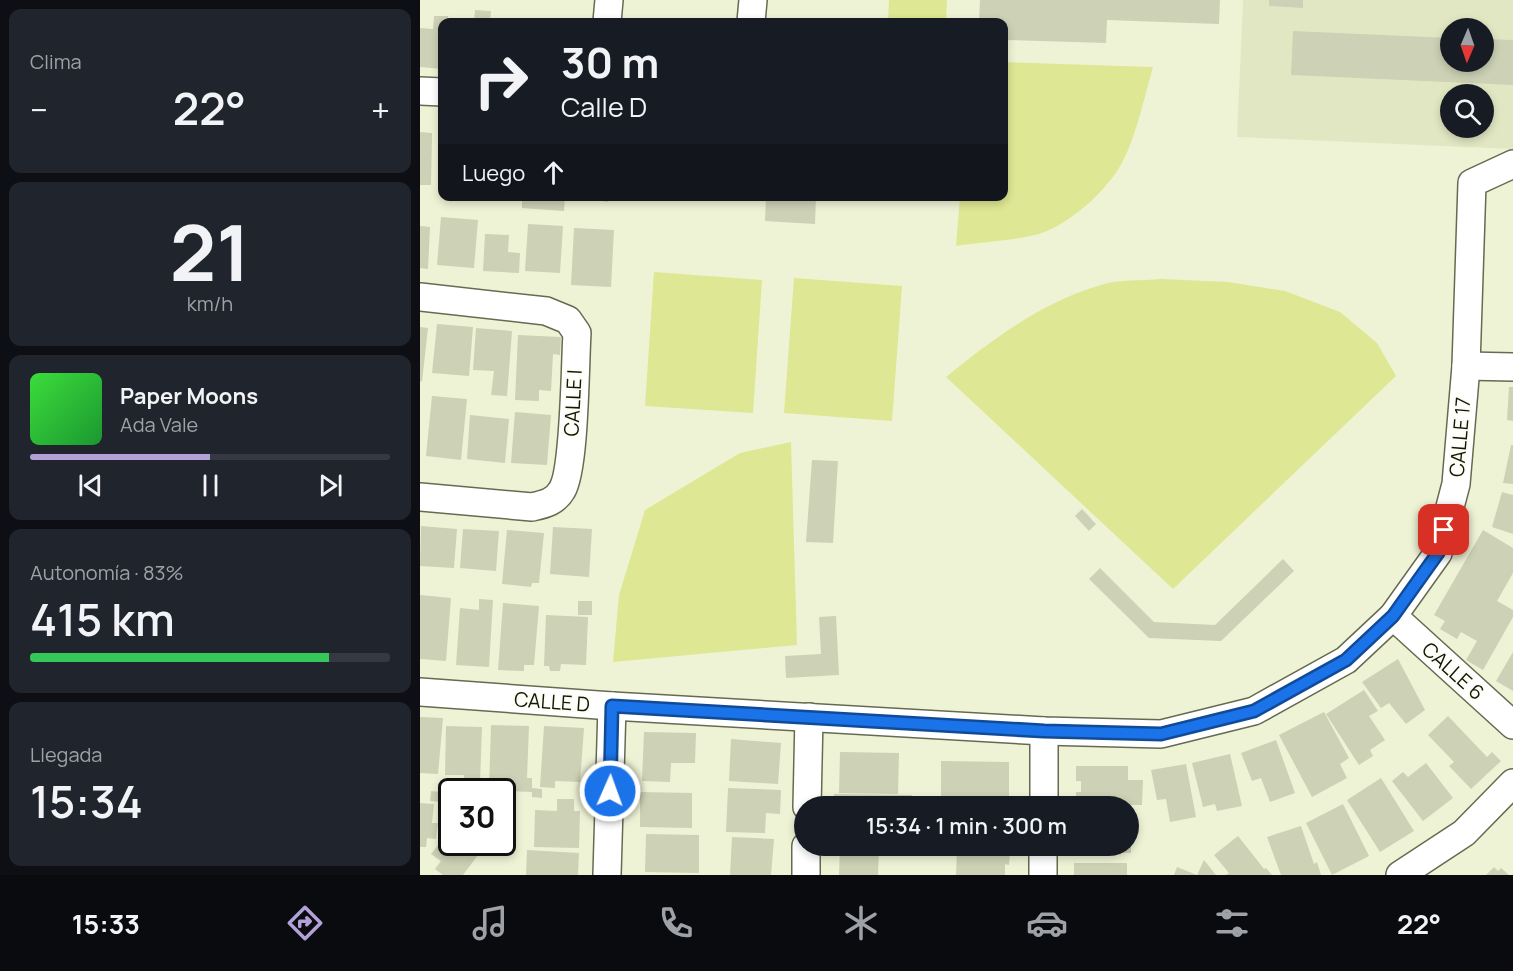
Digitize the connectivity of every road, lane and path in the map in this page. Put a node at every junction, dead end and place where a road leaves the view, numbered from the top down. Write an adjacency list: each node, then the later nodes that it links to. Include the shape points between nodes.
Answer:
1 (609, 0): 3 (street)
2 (753, 0): 4 (street)
3 (607, 18)
4 (751, 18)
5 (420, 91): 6 (street)
6 (438, 92)
7 (1513, 164): 9 (street, CALLE 17, via 1472,183)
8 (420, 297): 11 (street, CALLE I, via 546,311 568,320 577,333 569,467 563,489 550,503 532,507)
9 (1466, 366): 10 (street); 12 (street, CALLE 17, via 1456,483 1438,553)
10 (1513, 367)
11 (420, 497)
12 (1393, 616): 16 (street, CALLE 6); 17 (street, CALLE 17, via 1346,660 1254,711 1161,734)
13 (420, 692): 14 (street, CALLE D)
14 (612, 706): 15 (street, CALLE D); 23 (street)
15 (809, 717): 17 (street, CALLE D); 19 (street)
16 (1513, 725)
17 (1044, 731): 20 (street)
18 (1513, 783): 26 (street, via 1464,833)
19 (807, 796)
20 (1044, 796)
21 (806, 856): 24 (street)
22 (1043, 856): 25 (street)
23 (607, 875)
24 (806, 875)
25 (1043, 875)
26 (1400, 875)

